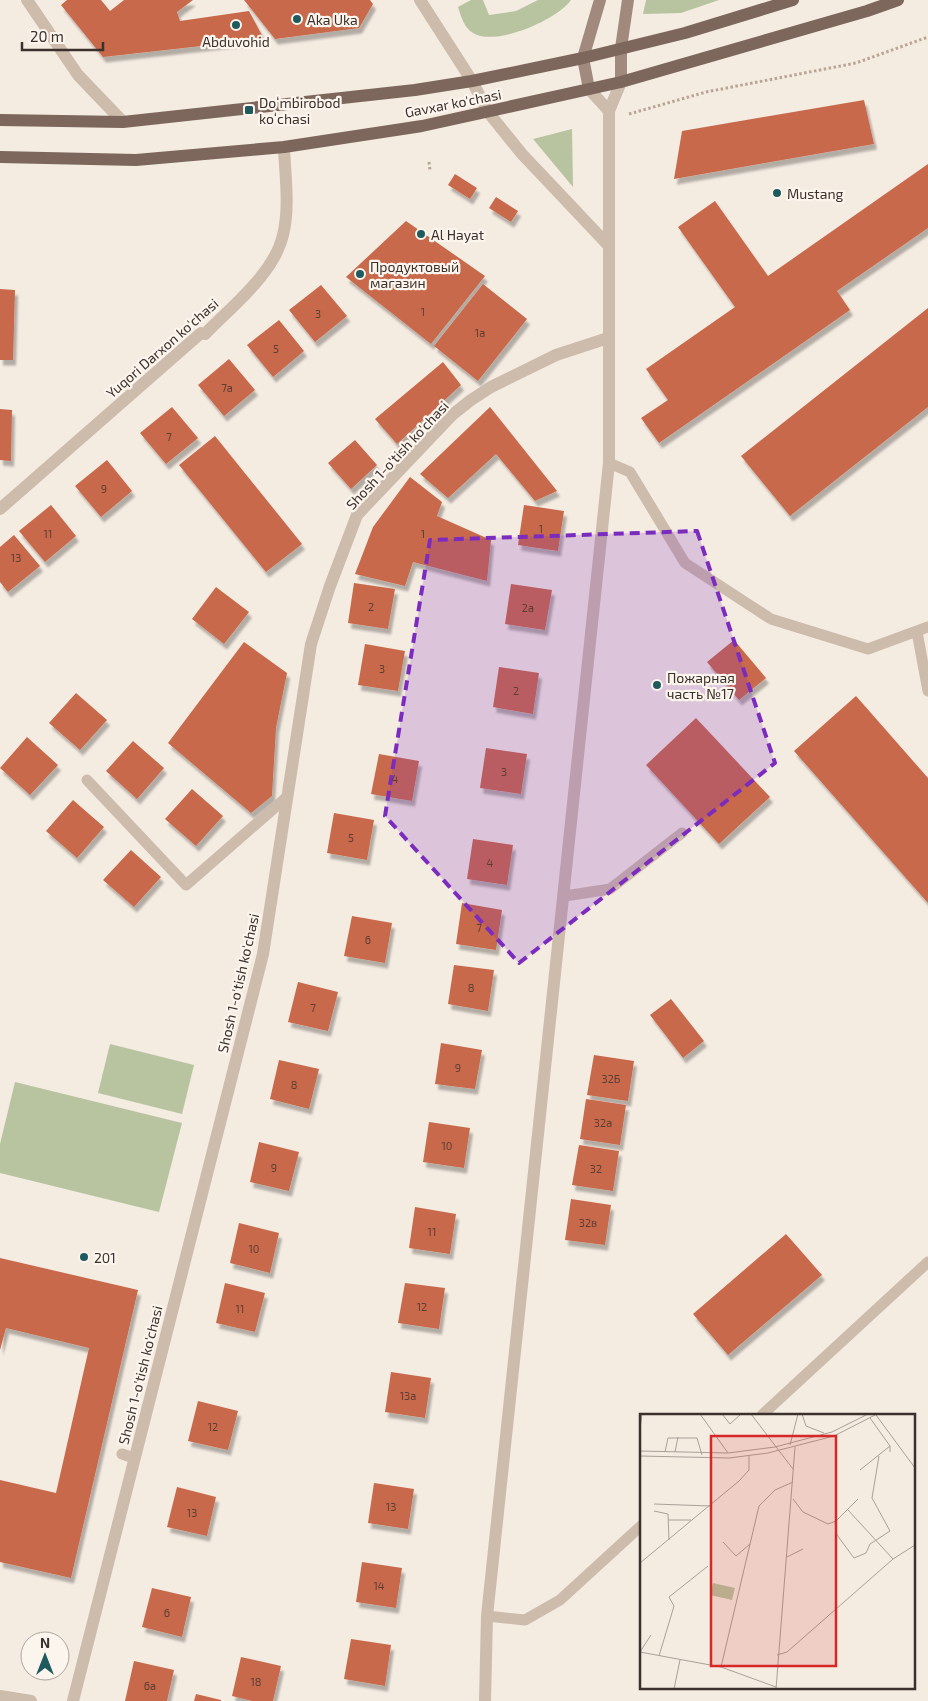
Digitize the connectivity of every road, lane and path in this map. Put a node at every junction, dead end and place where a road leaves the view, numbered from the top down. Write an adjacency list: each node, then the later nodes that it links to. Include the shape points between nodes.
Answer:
1 (27, 0): 16 (street, via 78,75)
2 (420, 0): 10 (street)
3 (600, 0): 9 (main road)
4 (628, 0): 8 (main road)
5 (793, 0): 8 (main road, Gavxar ko'chasi, via 685,33)
6 (898, 0): 11 (main road, Gavxar ko'chasi)
7 (928, 37): 14 (path, via 856,63 706,92)
8 (621, 48): 9 (main road, Gavxar ko'chasi); 11 (main road)
9 (583, 58): 10 (main road, Gavxar ko'chasi); 12 (main road)
10 (472, 81): 13 (street); 16 (main road, Gavxar ko'chasi, via 249,110)
11 (621, 82): 12 (main road, Gavxar ko'chasi); 14 (street)
12 (589, 89): 13 (main road, Gavxar ko'chasi); 14 (street)
13 (488, 112): 17 (main road, Gavxar ko'chasi, via 422,126); 21 (street, via 522,154)
14 (609, 115): 21 (street)
15 (0, 120): 16 (main road, Gavxar ko'chasi)
16 (123, 122)
17 (284, 147): 18 (main road, Gavxar ko'chasi, via 136,160); 24 (street, Yuqori Darxon ko'chasi, via 285,222 274,258 205,334 201,333)
18 (0, 157)
19 (429, 162): 20 (path)
20 (430, 171)
21 (608, 245): 22 (street)
22 (608, 338): 23 (street); 29 (street, Shosh 1-o'tish ko'chasi, via 556,355 490,387 471,400 452,415 357,515 311,644)
23 (609, 463): 26 (lane, via 630,472 685,563 772,619 868,649); 31 (street)
24 (0, 509)
25 (928, 627): 26 (lane)
26 (917, 632): 27 (lane)
27 (928, 691)
28 (87, 780): 29 (lane, via 186,885)
29 (287, 797): 35 (street, Shosh 1-o'tish ko'chasi, via 263,954)
30 (682, 833): 31 (lane, via 610,889)
31 (565, 896): 37 (street)
32 (928, 1262): 33 (lane)
33 (763, 1414)
34 (122, 1454): 35 (lane)
35 (134, 1458): 40 (street, Shosh 1-o'tish ko'chasi)
36 (640, 1527): 37 (lane, via 560,1600 525,1620)
37 (487, 1616): 41 (street)
38 (0, 1696): 39 (street)
39 (31, 1701)
40 (73, 1701)
41 (485, 1701)

